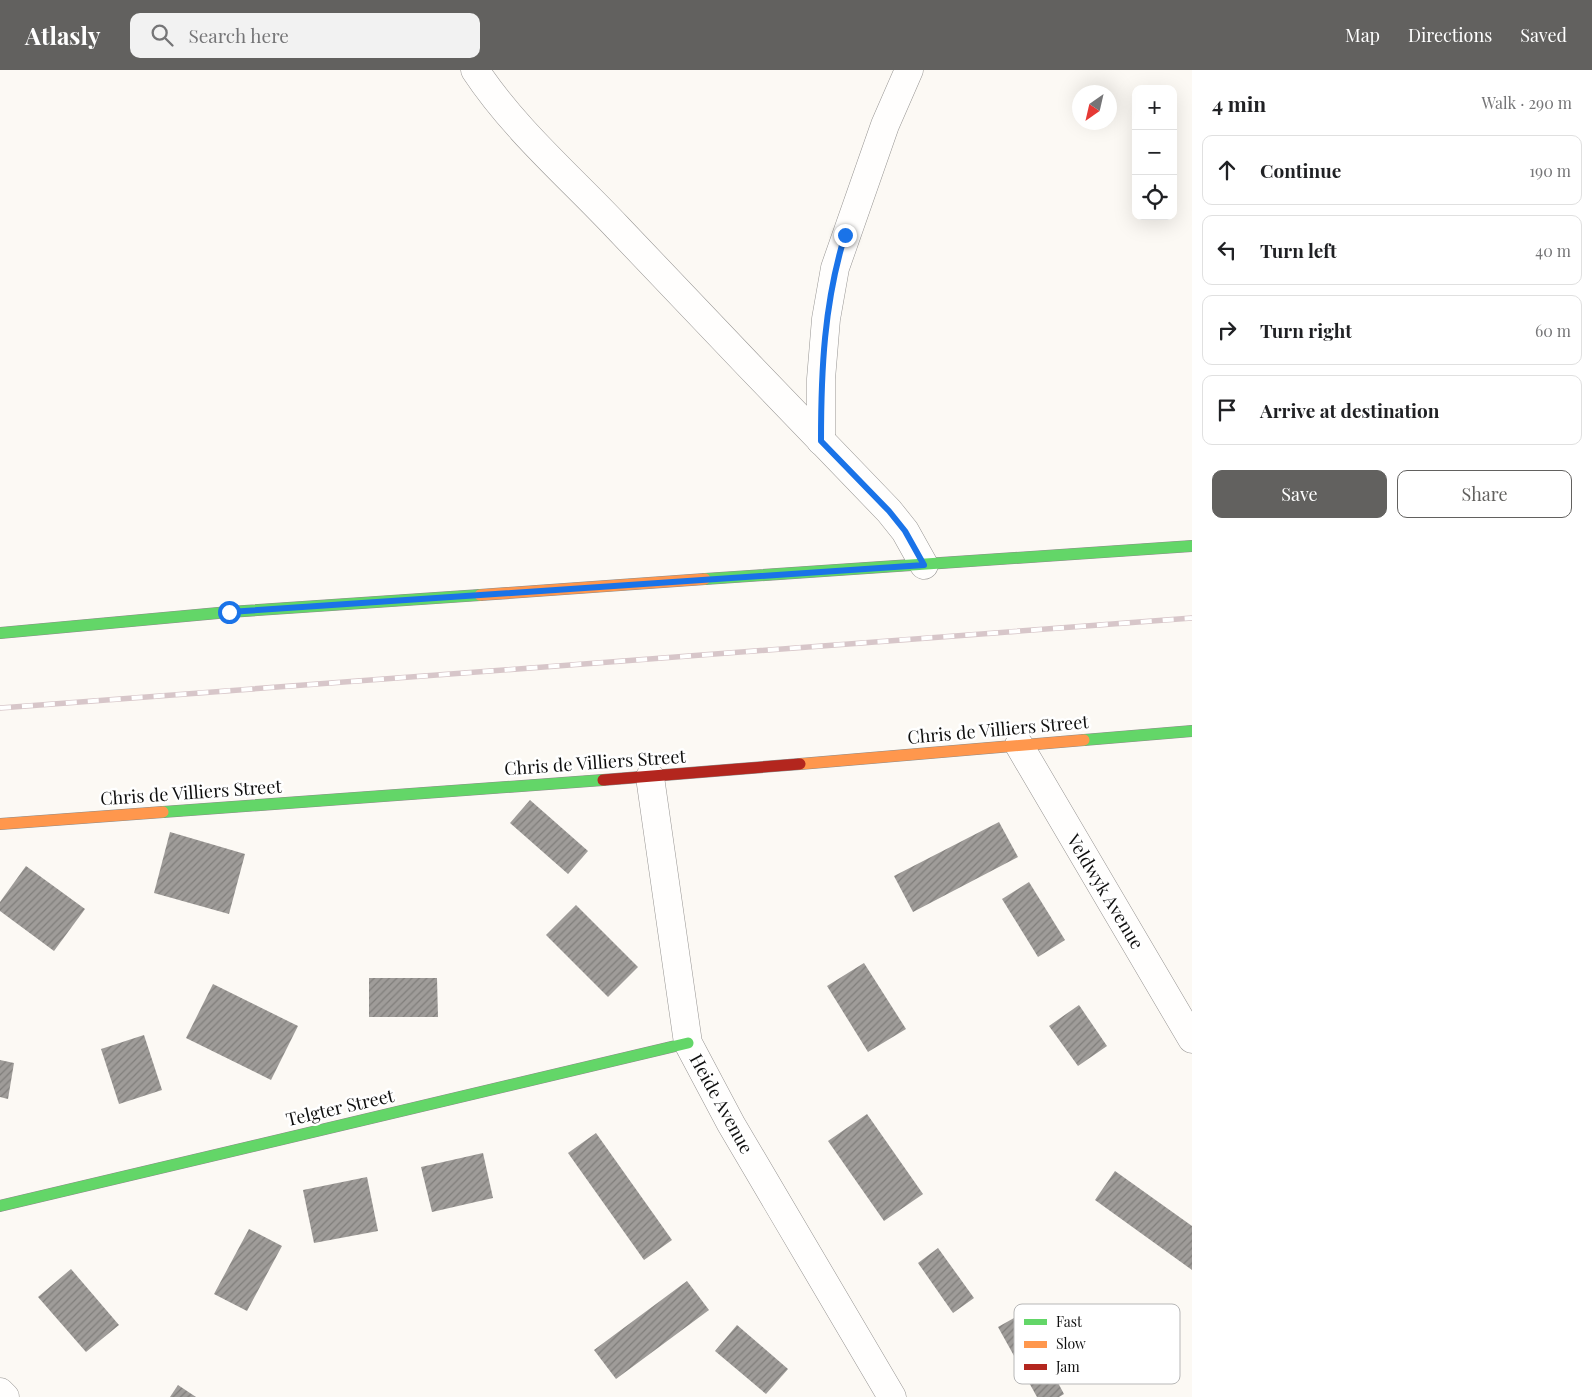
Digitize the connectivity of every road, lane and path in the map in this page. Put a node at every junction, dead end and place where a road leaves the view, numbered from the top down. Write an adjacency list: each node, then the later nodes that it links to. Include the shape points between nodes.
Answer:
1 (475, 70): 3 (street, via 510,117)
2 (908, 70): 3 (street, via 884,125 835,268 825,327)
3 (821, 441): 5 (street, via 889,511 905,531)
4 (1192, 546): 5 (street)
5 (924, 565): 6 (street, via 229,612)
6 (0, 633)
7 (1192, 732): 8 (street, Chris de Villiers Street)
8 (1019, 745): 9 (street, Chris de Villiers Street); 11 (street, Veldwyk Avenue)
9 (650, 776): 10 (street, Chris de Villiers Street); 12 (street, Heide Avenue)
10 (0, 824)
11 (1192, 1039)
12 (688, 1043): 13 (street, Telgter Street); 16 (street, Heide Avenue, via 731,1124)
13 (0, 1206)
14 (0, 1392): 15 (street)
15 (6, 1397)
16 (892, 1397)

